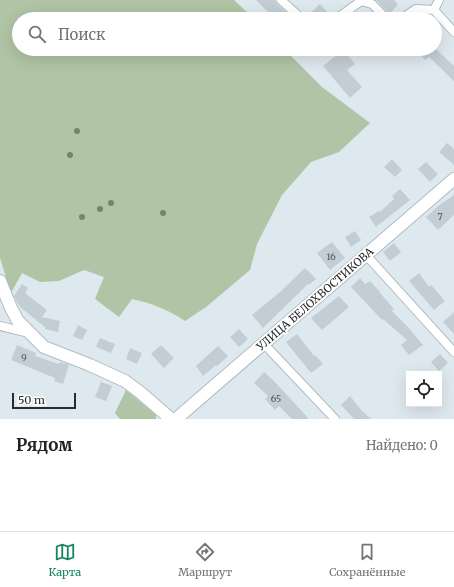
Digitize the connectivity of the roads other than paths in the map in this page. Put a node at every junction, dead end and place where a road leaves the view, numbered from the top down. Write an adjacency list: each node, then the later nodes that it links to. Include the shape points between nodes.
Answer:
1 (281, 0): 4 (street)
2 (439, 0): 3 (street)
3 (434, 10): 7 (street, via 416,9)
4 (294, 12)
5 (346, 12): 6 (street, via 361,1 372,4)
6 (380, 12)
7 (412, 12)
8 (442, 19): 9 (street)
9 (454, 32)
10 (454, 179): 11 (main road, УЛИЦА БЕЛОХВОСТИКОВА)
11 (366, 256): 15 (main road, УЛИЦА БЕЛОХВОСТИКОВА); 16 (street)
12 (0, 281): 14 (main road, via 10,308)
13 (0, 326): 14 (street)
14 (28, 333): 17 (main road, via 44,347 125,381)
15 (264, 344): 18 (main road, УЛИЦА БЕЛОХВОСТИКОВА); 19 (street)
16 (453, 348)
17 (171, 419)
18 (176, 419)
19 (335, 419)

